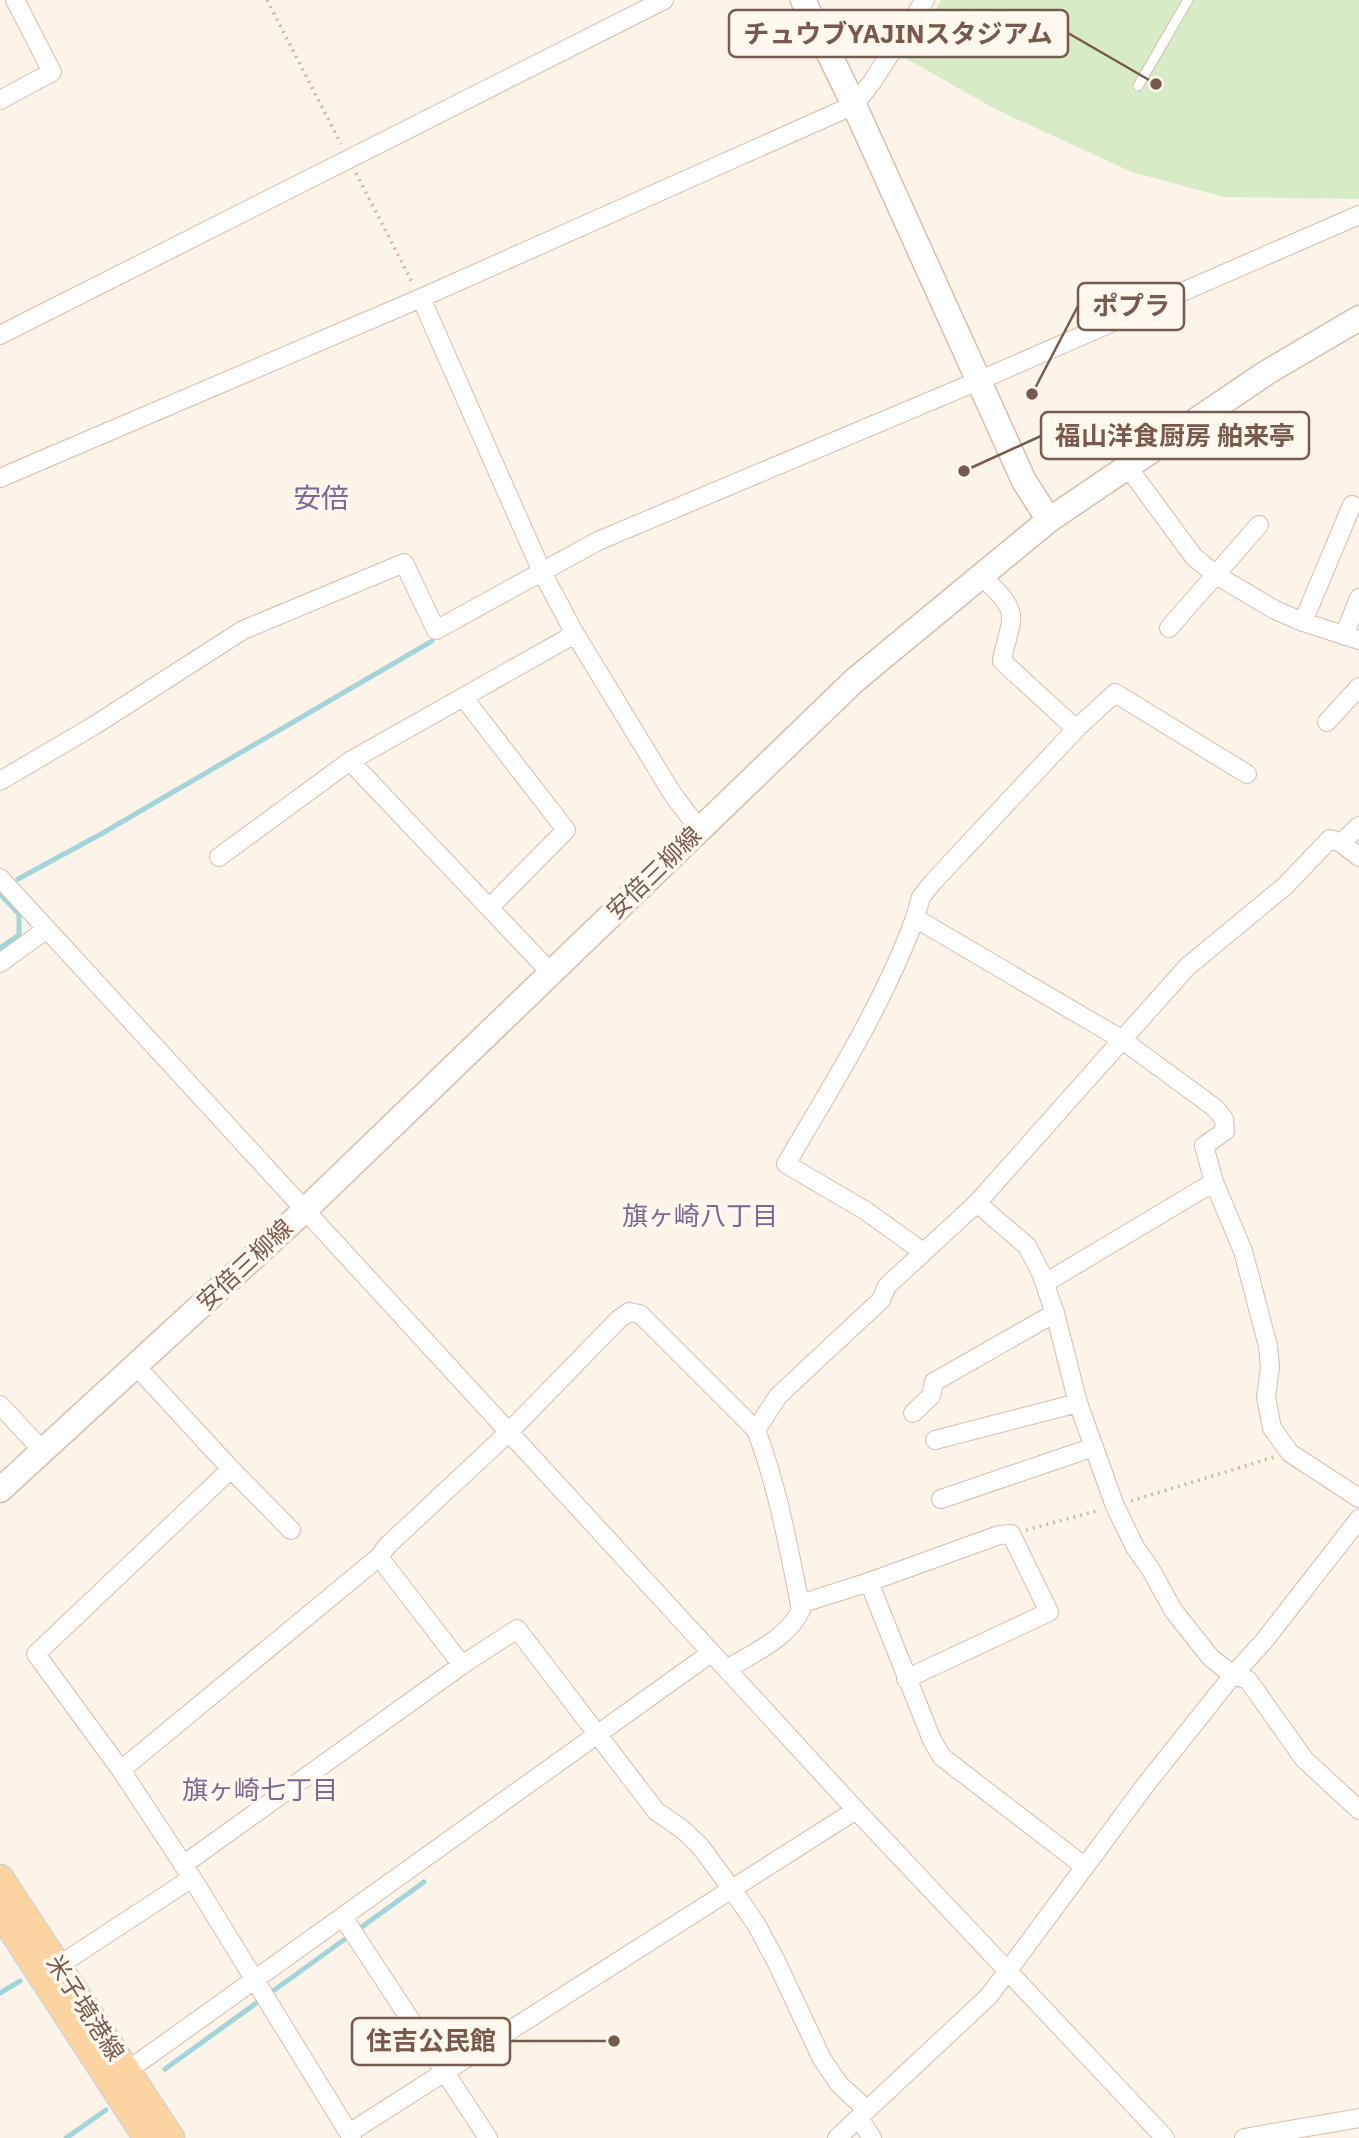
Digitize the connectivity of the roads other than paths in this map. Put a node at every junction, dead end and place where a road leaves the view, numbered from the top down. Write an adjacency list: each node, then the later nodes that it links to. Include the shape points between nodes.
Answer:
1 (15, 0): 7 (street, via 52,72)
2 (664, 0): 12 (street)
3 (803, 0): 8 (street)
4 (925, 0): 8 (street)
5 (1188, 0): 6 (lane)
6 (1138, 86)
7 (0, 100)
8 (854, 105): 10 (street); 13 (street)
9 (1359, 215): 13 (street)
10 (421, 298): 15 (street); 19 (street)
11 (1359, 318): 14 (street, 安倍三柳線, via 1266,373)
12 (0, 335)
13 (978, 381): 17 (street, via 1024,481); 19 (street, via 598,541)
14 (1127, 466): 17 (street, 安倍三柳線); 21 (street, via 1194,557)
15 (0, 478)
16 (1352, 505): 23 (street)
17 (1049, 520): 20 (street, 安倍三柳線)
18 (1259, 525): 21 (street)
19 (542, 572): 25 (street); 33 (street, via 436,630 404,563 243,630)
20 (980, 575): 30 (street, via 1007,604 1012,619 1002,661); 35 (street, 安倍三柳線, via 855,680)
21 (1216, 575): 23 (street); 24 (street)
22 (1359, 598): 26 (street)
23 (1303, 622): 26 (street)
24 (1169, 628)
25 (575, 634): 28 (street); 35 (street)
26 (1352, 638)
27 (1359, 687): 29 (street)
28 (463, 697): 31 (street); 40 (street, via 566,830)
29 (1327, 722)
30 (1076, 729): 32 (street, via 1115,692); 41 (street, via 933,882 921,897)
31 (350, 761): 37 (street); 40 (street)
32 (1247, 774)
33 (0, 781)
34 (1359, 826): 36 (street)
35 (699, 829): 44 (street, 安倍三柳線)
36 (1341, 843): 38 (street); 45 (street, via 1330,839 1285,886 1186,967)
37 (219, 857)
38 (1359, 857)
39 (0, 878): 42 (street)
40 (490, 907): 44 (street)
41 (915, 918): 45 (street); 49 (street, via 901,957 859,1040 786,1164 866,1211)
42 (47, 929): 43 (street); 48 (street)
43 (0, 963)
44 (551, 973): 48 (street, 安倍三柳線)
45 (1121, 1039): 46 (street, via 1224,1119 1225,1131 1204,1146); 47 (street)
46 (1214, 1182): 50 (street); 63 (street, via 1243,1251 1268,1346 1266,1397 1272,1428 1290,1453)
47 (977, 1203): 49 (street); 50 (street, via 1027,1246)
48 (305, 1209): 52 (street, 安倍三柳線); 57 (street)
49 (923, 1252): 56 (street, via 887,1286 881,1300 778,1396)
50 (1045, 1283): 51 (street)
51 (1055, 1313): 53 (street); 55 (street, via 934,1382 931,1396)
52 (135, 1365): 60 (street, 安倍三柳線); 61 (street)
53 (1078, 1403): 58 (street); 59 (street)
54 (0, 1405): 60 (street)
55 (912, 1413)
56 (756, 1430): 57 (street, via 640,1314 629,1312); 69 (street)
57 (509, 1432): 67 (street); 70 (street)
58 (935, 1440)
59 (1094, 1447): 64 (street); 73 (street, via 1115,1506 1173,1610 1211,1658)
60 (43, 1451): 62 (street, 安倍三柳線)
61 (231, 1469): 66 (street); 76 (street, via 36,1654)
62 (0, 1490)
63 (1359, 1498)
64 (941, 1499)
65 (1359, 1519): 73 (street)
66 (291, 1530)
67 (379, 1557): 71 (street); 76 (street)
68 (869, 1581): 69 (street); 74 (street); 74 (street, via 1011,1534 1049,1612)
69 (800, 1604): 72 (street, via 795,1622 783,1634)
70 (711, 1653): 72 (street); 75 (street)
71 (462, 1665): 75 (street, via 517,1629); 80 (street)
72 (727, 1669): 77 (street)
73 (1233, 1675): 78 (street, via 1248,1680 1304,1759); 79 (street)
74 (906, 1679): 79 (street, via 942,1757)
75 (598, 1735): 82 (street, via 656,1811 700,1846); 84 (street)
76 (121, 1770): 80 (street)
77 (856, 1810): 82 (street); 86 (street)
78 (1359, 1810)
79 (1084, 1866): 86 (street)
80 (188, 1871): 85 (street); 87 (street)
81 (0, 1878): 85 (main road, 米子境港線)
82 (731, 1888): 89 (street); 90 (street, via 766,1943 822,2059)
83 (0, 1912): 93 (main road, 米子境港線)
84 (343, 1917): 87 (street); 89 (street)
85 (58, 1966): 88 (main road, 米子境港線)
86 (1008, 1970): 90 (street, via 989,1996); 98 (street)
87 (255, 1980): 88 (street); 92 (street)
88 (127, 2071): 94 (main road, 米子境港線)
89 (445, 2073): 92 (street); 95 (street)
90 (863, 2114): 96 (street); 97 (street)
91 (1359, 2118): 99 (street)
92 (350, 2136)
93 (147, 2138)
94 (171, 2138)
95 (488, 2138)
96 (837, 2138)
97 (872, 2138)
98 (1165, 2138)
99 (1244, 2138)

